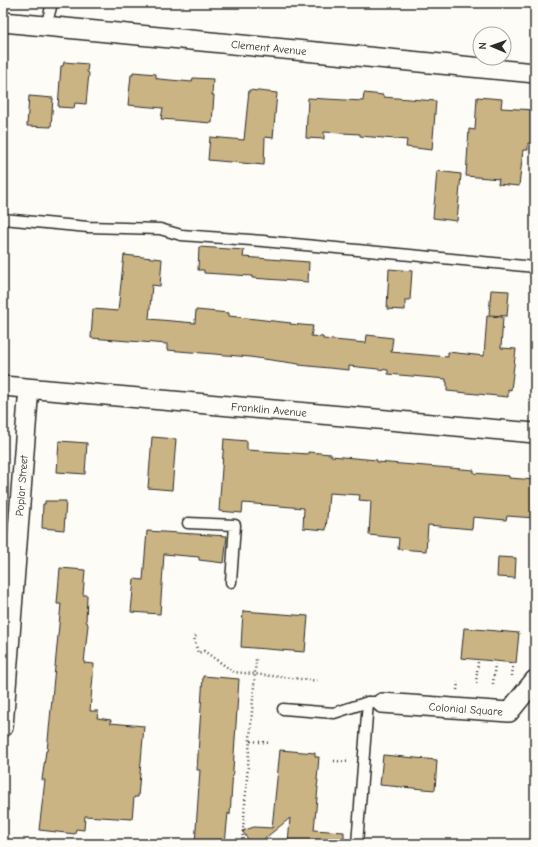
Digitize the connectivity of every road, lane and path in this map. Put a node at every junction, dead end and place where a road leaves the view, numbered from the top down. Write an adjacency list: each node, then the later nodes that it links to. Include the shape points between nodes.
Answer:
1 (52, 3): 3 (lane)
2 (3, 22): 3 (street, Clement Avenue)
3 (46, 26): 4 (street, Clement Avenue)
4 (535, 73)
5 (3, 218): 6 (lane, via 88,227 160,229 181,235)
6 (535, 267)
7 (3, 386): 8 (street, Franklin Avenue)
8 (30, 389): 9 (street, Franklin Avenue); 25 (street, Poplar Street)
9 (535, 433)
10 (188, 523): 11 (lane, via 235,525)
11 (231, 582)
12 (196, 636): 17 (path, via 194,638 198,652 204,651 234,672)
13 (256, 659): 17 (path)
14 (478, 661): 21 (path)
15 (496, 664): 22 (path)
16 (513, 666): 18 (path)
17 (255, 675): 20 (path); 26 (path)
18 (512, 676)
19 (535, 680): 23 (street, Colonial Square, via 509,712)
20 (320, 681)
21 (476, 683)
22 (493, 684)
23 (375, 702): 24 (lane, via 334,713); 29 (lane)
24 (283, 709)
25 (3, 719)
26 (250, 741): 27 (path); 28 (path)
27 (270, 743)
28 (243, 844)
29 (357, 844)

